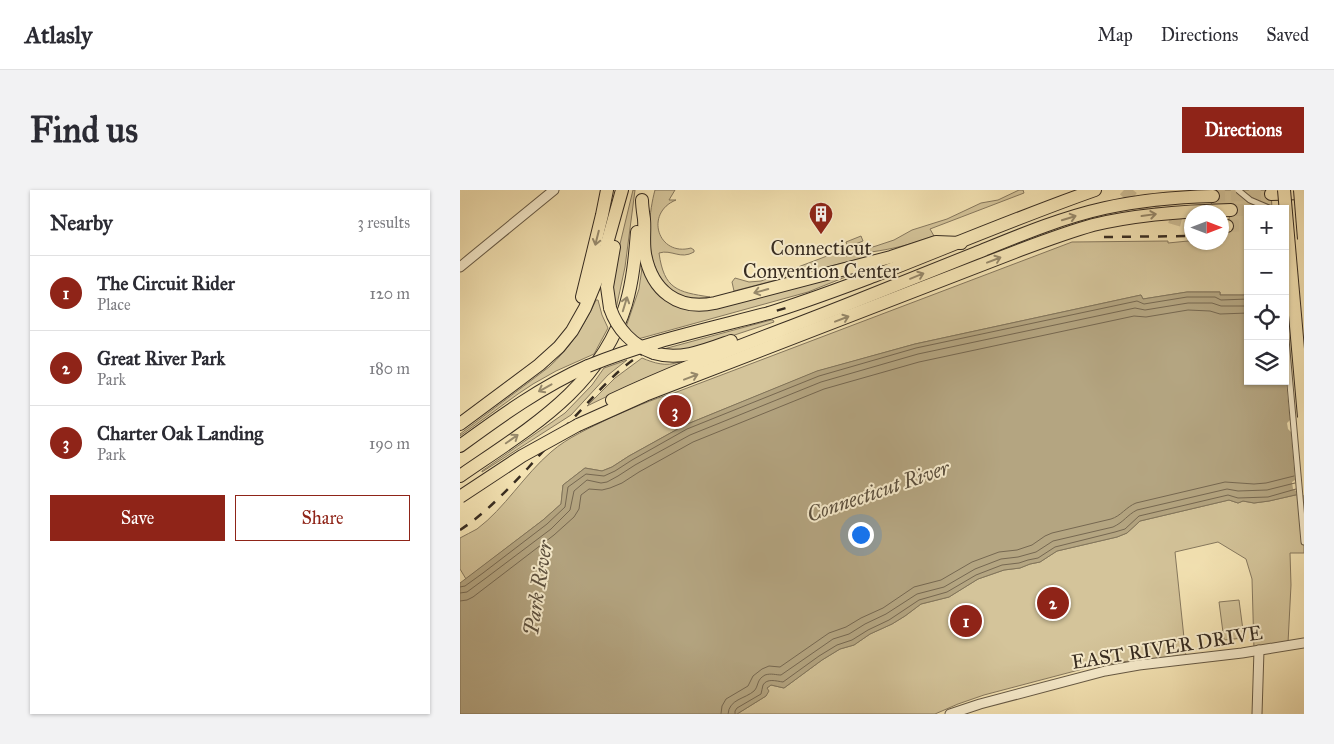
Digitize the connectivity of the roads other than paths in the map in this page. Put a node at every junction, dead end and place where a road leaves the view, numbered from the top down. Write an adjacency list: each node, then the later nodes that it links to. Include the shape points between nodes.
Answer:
1 (554, 190): 22 (street)
2 (606, 190): 25 (highway, one-way to 25, via 582,297)
3 (622, 190): 23 (highway, bridge, via 607,295 617,323 639,347 668,356 684,356 779,325); 25 (highway, via 585,308 567,337)
4 (1070, 190): 17 (highway, via 1046,200)
5 (1095, 190): 17 (highway)
6 (1238, 190): 13 (street, bridge)
7 (1284, 190): 27 (highway, bridge)
8 (1300, 190): 20 (highway, bridge)
9 (1209, 193): 23 (highway, one-way to 9, via 1042,227 1089,212)
10 (1304, 193): 11 (highway)
11 (1271, 194)
12 (643, 195): 21 (highway, one-way to 12, via 936,242 715,303 691,304 666,294 651,274 645,250); 30 (highway, one-way to 12, via 557,407 582,383 601,356 627,301)
13 (1261, 205)
14 (1289, 209): 15 (highway)
15 (1304, 209)
16 (1231, 210): 26 (highway, one-way to 16, via 1070,232 1151,214)
17 (1027, 215): 21 (highway)
18 (1289, 224): 19 (highway)
19 (1304, 224)
20 (1304, 239)
21 (961, 242): 29 (highway, one-way to 29, bridge, via 816,298 638,347 588,366 521,402)
22 (460, 268)
23 (791, 327): 26 (highway, via 690,366)
24 (1286, 340): 32 (street)
25 (549, 357): 28 (highway)
26 (643, 391): 31 (highway, bridge, via 593,410 578,425 522,456)
27 (1304, 417)
28 (460, 424)
29 (460, 446)
30 (460, 476)
31 (460, 497)
32 (1304, 542)
33 (1304, 643): 34 (street, EAST RIVER DRIVE)
34 (1259, 650): 35 (street, EAST RIVER DRIVE, via 1105,671); 36 (street)
35 (950, 714)
36 (1257, 714)

